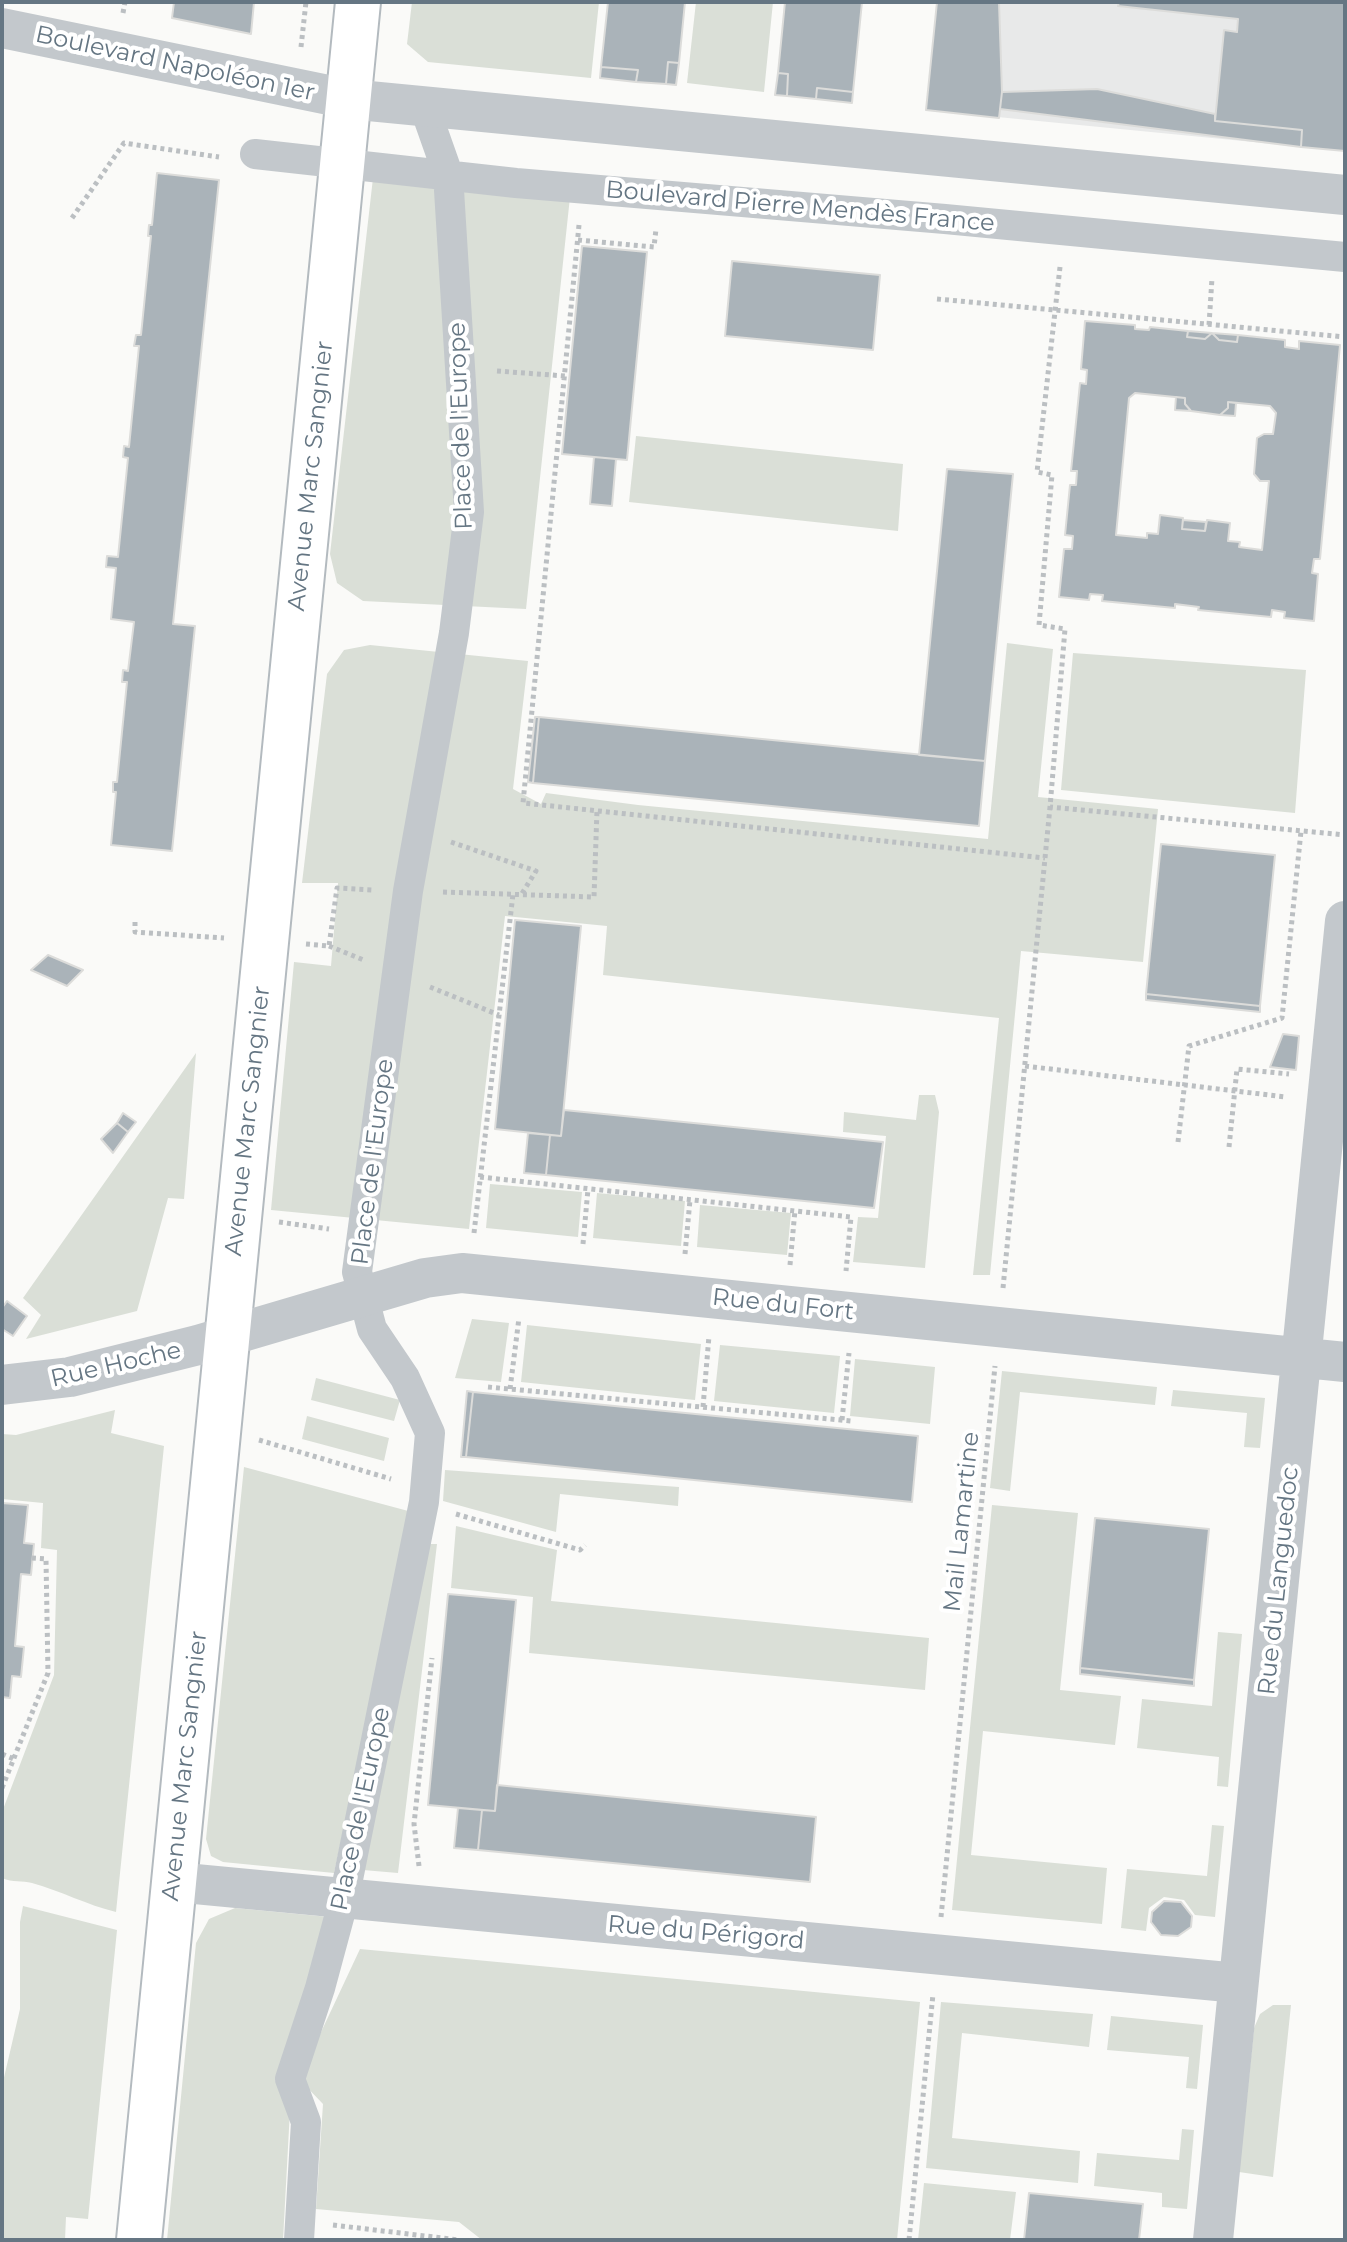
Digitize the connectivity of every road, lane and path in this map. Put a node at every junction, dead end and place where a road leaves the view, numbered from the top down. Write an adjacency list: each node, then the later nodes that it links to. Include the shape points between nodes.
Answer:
1 (306, 2): 4 (path)
2 (358, 2): 5 (main road, Avenue Marc Sangnier)
3 (2, 28): 5 (street, Boulevard Napoléon 1er)
4 (301, 52)
5 (348, 99): 6 (street); 8 (main road, Avenue Marc Sangnier)
6 (424, 106): 9 (street, Place de l'Europe); 12 (street)
7 (255, 154): 8 (street, Boulevard Pierre Mendès France); 13 (path, via 251,161 124,143)
8 (342, 165): 9 (street, Boulevard Pierre Mendès France); 33 (main road, Avenue Marc Sangnier)
9 (448, 174): 10 (street, Boulevard Pierre Mendès France); 20 (street, Place de l'Europe)
10 (583, 188): 11 (street, Boulevard Pierre Mendès France); 15 (path)
11 (660, 194): 14 (street, Boulevard Pierre Mendès France); 15 (path, via 654,247)
12 (1345, 195)
13 (72, 218)
14 (1063, 230): 16 (street, Boulevard Pierre Mendès France); 18 (path)
15 (578, 240): 21 (path)
16 (1345, 257)
17 (937, 299): 18 (path)
18 (1056, 312): 19 (path); 22 (path, Mail Lamartine, via 1037,472 1052,475 1039,625 1065,629)
19 (1345, 337)
20 (460, 367): 21 (path); 24 (street, Place de l'Europe, via 469,512)
21 (565, 376): 23 (path, via 523,803)
22 (1050, 807): 25 (path); 27 (path, Mail Lamartine)
23 (597, 810): 27 (path); 30 (path, via 594,897)
24 (419, 831): 28 (street, Place de l'Europe); 30 (path, via 536,871)
25 (1301, 831): 26 (path); 35 (path, via 1282,1018 1189,1046)
26 (1345, 835)
27 (1045, 858): 34 (path, Mail Lamartine)
28 (408, 891): 29 (path); 33 (path, via 337,888 329,946); 45 (street, Place de l'Europe)
29 (513, 894): 30 (path); 40 (path)
30 (521, 895)
31 (1345, 921): 36 (street, Rue du Languedoc)
32 (135, 922): 33 (path, via 135,932)
33 (266, 941): 44 (main road, Avenue Marc Sangnier)
34 (1025, 1066): 35 (path); 53 (path, Mail Lamartine)
35 (1185, 1085): 37 (path); 38 (path)
36 (1328, 1090): 37 (path); 37 (path, via 1237,1069); 57 (street, Rue du Languedoc)
37 (1235, 1091): 39 (path)
38 (1178, 1142)
39 (1229, 1147)
40 (480, 1177): 41 (path); 46 (path)
41 (588, 1189): 42 (path); 47 (path)
42 (690, 1200): 43 (path); 48 (path)
43 (795, 1210): 49 (path); 50 (path, via 851,1217)
44 (239, 1216): 45 (path); 54 (main road, Avenue Marc Sangnier)
45 (362, 1234): 51 (street, Place de l'Europe, via 357,1272)
46 (473, 1238)
47 (582, 1249)
48 (685, 1259)
49 (790, 1269)
50 (846, 1274)
51 (364, 1295): 53 (street, Rue du Fort, via 462,1273); 54 (street, Rue du Fort); 66 (street, Place de l'Europe, via 372,1329 405,1378 430,1433)
52 (519, 1317): 61 (path)
53 (999, 1326): 57 (street, Rue du Fort); 76 (path, Mail Lamartine)
54 (228, 1334): 59 (street, Rue Hoche, via 70,1377); 65 (main road, Avenue Marc Sangnier)
55 (709, 1336): 62 (path)
56 (849, 1350): 63 (path)
57 (1302, 1356): 58 (street, Rue du Fort); 77 (street, Rue du Languedoc)
58 (1345, 1362)
59 (2, 1385)
60 (488, 1387): 61 (path)
61 (510, 1389): 62 (path)
62 (703, 1407): 63 (path)
63 (842, 1420): 64 (path)
64 (851, 1421)
65 (218, 1435): 66 (path, via 273,1443 394,1480); 74 (main road, Avenue Marc Sangnier)
66 (424, 1502): 67 (path, via 580,1550); 75 (street, Place de l'Europe)
67 (585, 1545)
68 (32, 1558): 71 (path, via 46,1559 48,1673)
69 (434, 1648): 73 (path, via 414,1824)
70 (2, 1754): 71 (path)
71 (14, 1759): 72 (path)
72 (2, 1788)
73 (419, 1867)
74 (174, 1882): 75 (street, Rue du Périgord); 79 (main road, Avenue Marc Sangnier)
75 (344, 1899): 76 (street, Rue du Périgord); 78 (street, Place de l'Europe, via 290,2079 306,2122)
76 (937, 1955): 77 (street, Rue du Périgord); 81 (path, Mail Lamartine)
77 (1238, 1983): 82 (street, Rue du Languedoc)
78 (300, 2230): 80 (path)
79 (139, 2240)
80 (459, 2240)
81 (909, 2240)
82 (1213, 2240)

